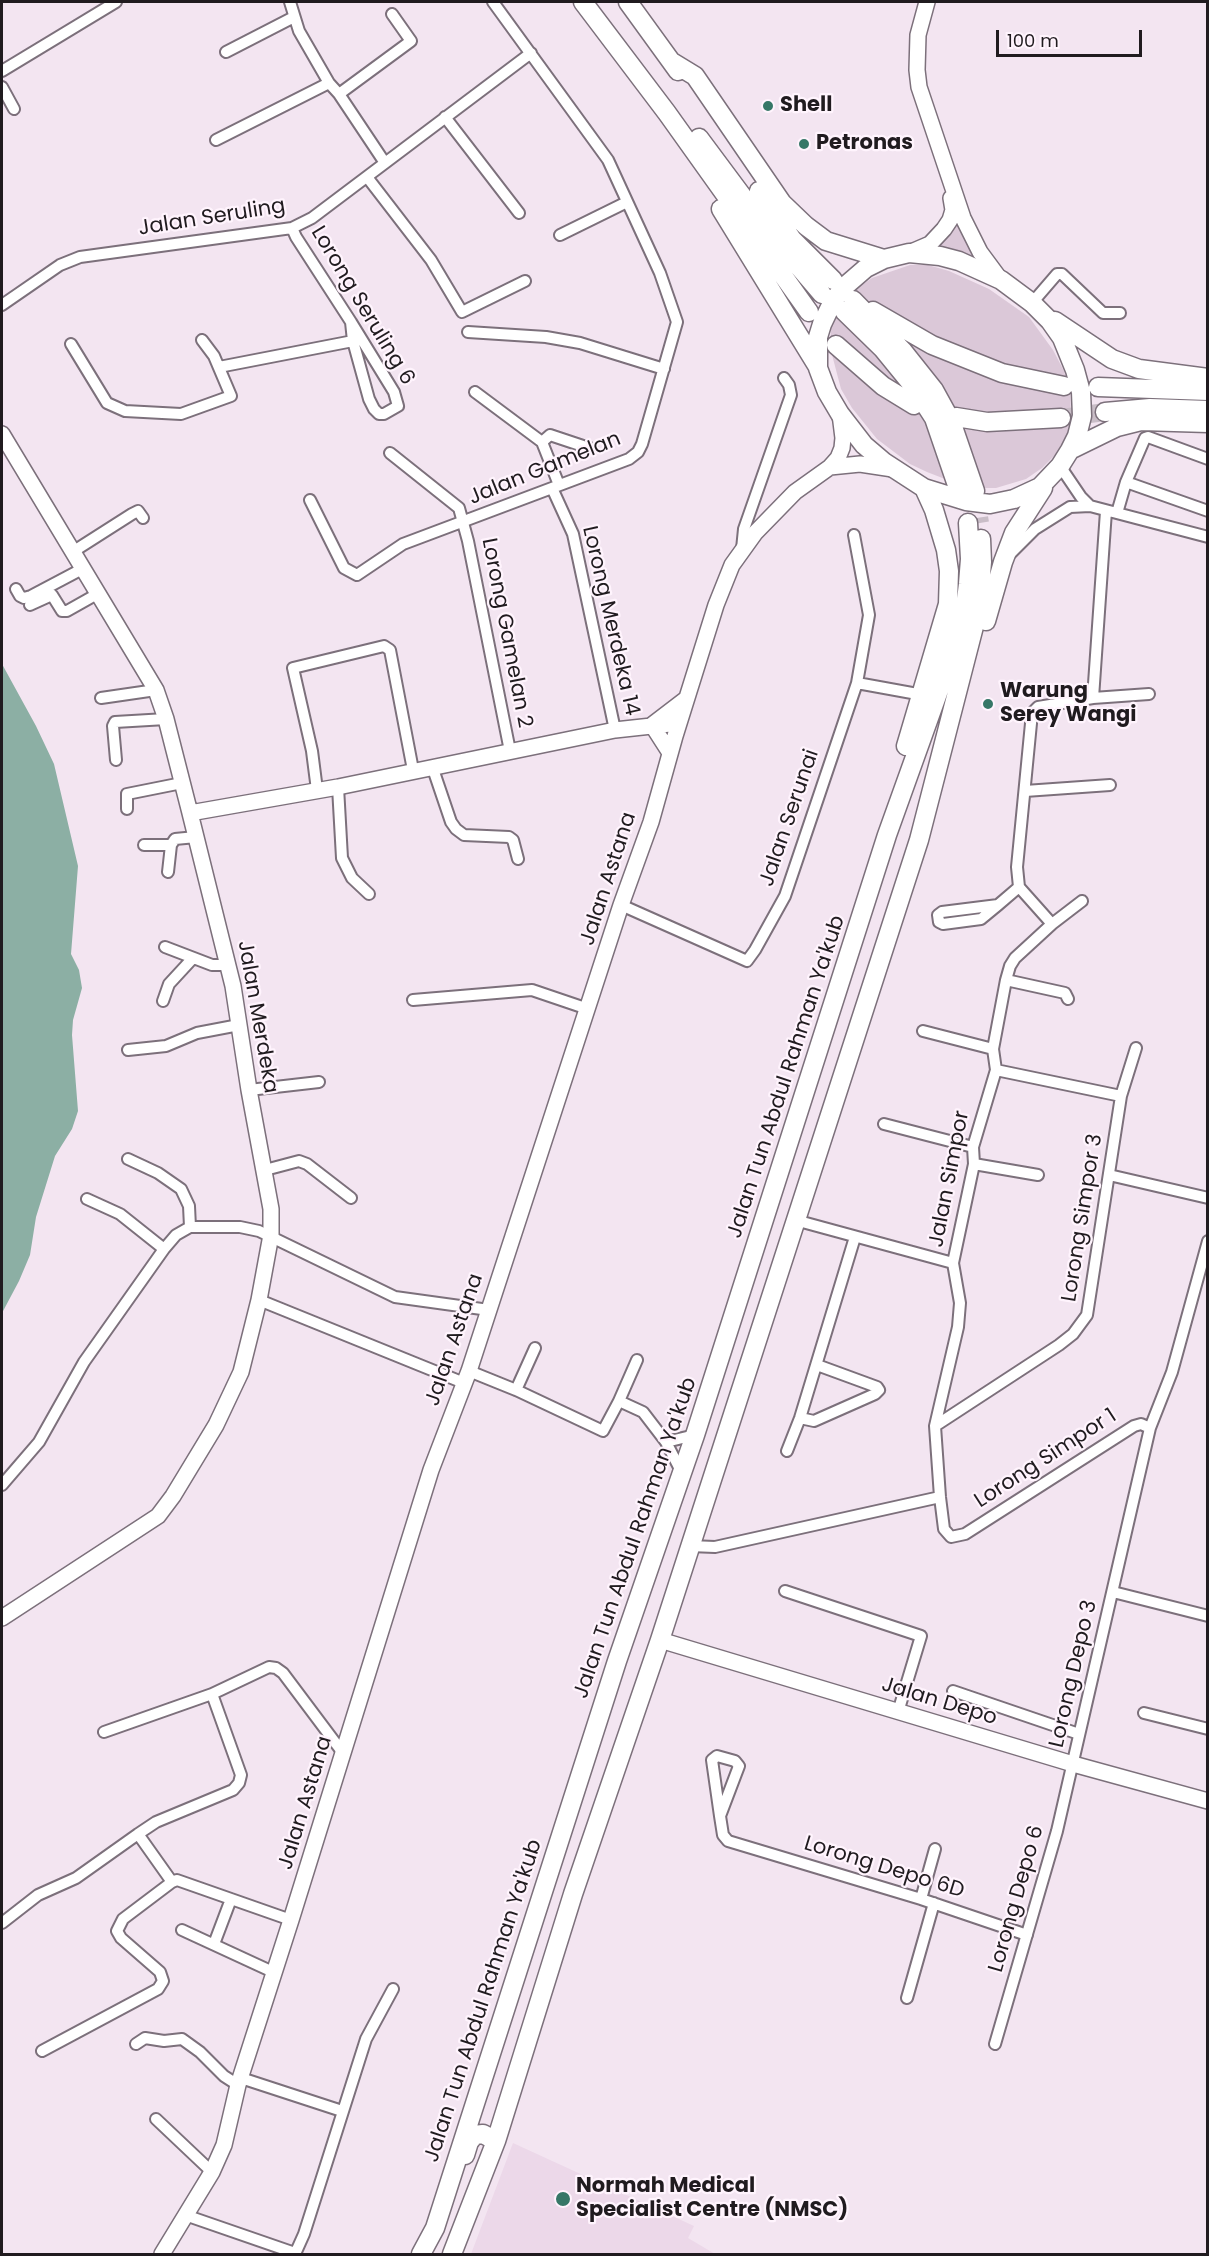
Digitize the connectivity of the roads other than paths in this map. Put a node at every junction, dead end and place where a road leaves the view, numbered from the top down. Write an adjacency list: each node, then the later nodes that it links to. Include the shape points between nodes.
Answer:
1 (116, 2): 13 (street)
2 (290, 2): 9 (street)
3 (583, 2): 18 (main road)
4 (598, 2): 12 (main road, via 770,232 828,287)
5 (628, 2): 12 (main road)
6 (927, 2): 23 (main road, via 918,34 917,70)
7 (497, 3): 11 (street, Jalan Gamelan)
8 (392, 14): 16 (street, via 411,41)
9 (294, 17): 10 (street); 14 (street)
10 (226, 52)
11 (531, 53): 19 (street, Jalan Seruling); 24 (street, Jalan Gamelan, via 608,160)
12 (672, 62): 29 (main road, via 695,76 782,203 798,218 826,241)
13 (2, 71)
14 (329, 83): 16 (street); 20 (street)
15 (2, 87): 17 (street)
16 (339, 94): 21 (street)
17 (14, 109)
18 (667, 113): 34 (main road); 43 (main road, via 694,166)
19 (445, 117): 21 (street, Jalan Seruling); 25 (street)
20 (216, 140)
21 (385, 163): 22 (street, Jalan Seruling)
22 (367, 177): 26 (street, Jalan Seruling); 31 (street, via 431,260 462,312)
23 (950, 180): 28 (main road, via 950,220 930,244); 30 (main road, via 980,252)
24 (627, 202): 27 (street); 44 (street, Jalan Gamelan, via 660,273 677,322)
25 (519, 213)
26 (292, 228): 32 (street, Jalan Seruling, via 80,257 60,265); 36 (street, Lorong Seruling 6)
27 (560, 235)
28 (909, 253): 29 (main road); 30 (main road, via 948,258)
29 (884, 259): 43 (main road, via 857,275 833,301 818,337)
30 (1001, 280): 33 (main road)
31 (525, 281)
32 (2, 305)
33 (1036, 307): 35 (street, via 1057,274 1062,274 1103,313); 46 (main road, via 1112,359 1139,369); 61 (main road, via 1062,338 1082,392 1080,426)
34 (809, 312)
35 (1120, 313)
36 (351, 322): 39 (street); 39 (street, Lorong Seruling 6, via 394,392 398,406 384,414 379,414 369,399)
37 (468, 332): 44 (street, via 580,343)
38 (202, 339): 42 (street)
39 (353, 341): 42 (street)
40 (71, 344): 42 (street, via 107,403 125,411 181,414 231,396)
41 (836, 345): 51 (main road, via 883,386)
42 (219, 367)
43 (818, 368): 54 (main road)
44 (664, 369): 68 (street, Jalan Gamelan, via 638,452 629,459)
45 (784, 378): 79 (street, via 791,395 744,529)
46 (1208, 378)
47 (1064, 386): 70 (main road, via 1002,373 849,305 903,351 934,390 951,421)
48 (1098, 387): 49 (main road)
49 (1208, 391)
50 (476, 392): 59 (street)
51 (914, 405)
52 (1208, 410): 53 (main road, via 1150,408)
53 (1105, 412)
54 (840, 414): 64 (main road, via 842,448); 65 (main road, via 864,445)
55 (956, 417): 56 (main road, via 987,422)
56 (1061, 418)
57 (1208, 423): 61 (main road, via 1141,421 1117,427)
58 (2, 434): 80 (main road, Jalan Merdeka)
59 (542, 442): 60 (street, via 550,435); 68 (street, Lorong Merdeka 14)
60 (592, 449)
61 (1070, 450): 66 (main road)
62 (390, 453): 76 (street, via 459,508)
63 (1208, 459): 67 (street, via 1149,436 1143,441)
64 (830, 467): 65 (main road, via 860,464); 79 (main road, Jalan Astana, via 781,504)
65 (895, 469): 69 (main road)
66 (1055, 472): 69 (main road, via 1029,494 1002,503 966,501); 72 (street); 81 (main road, via 1014,533)
67 (1126, 482): 73 (street); 74 (street)
68 (556, 486): 76 (street, Jalan Gamelan); 96 (street, Lorong Merdeka 14, via 573,534)
69 (924, 488): 89 (main road, via 934,510 949,571 948,604)
70 (966, 490)
71 (310, 500): 76 (street, Jalan Gamelan, via 344,568 357,575 403,544)
72 (1090, 506): 74 (street); 81 (street, via 1070,507 1035,529)
73 (1208, 511)
74 (1112, 512): 78 (street); 91 (street)
75 (143, 518): 80 (street, via 138,511)
76 (463, 522): 97 (street, Lorong Gamelan 2)
77 (854, 535): 86 (street, Jalan Serunai, via 869,615)
78 (1208, 537)
79 (742, 549): 92 (main road, Jalan Astana, via 716,605)
80 (74, 551): 82 (main road, Jalan Merdeka)
81 (1003, 562): 111 (main road, via 934,814)
82 (84, 568): 83 (street, via 31,596 24,598); 84 (main road, Jalan Merdeka)
83 (16, 589)
84 (99, 593): 85 (street, via 67,611 62,611 52,595); 87 (main road, Jalan Merdeka)
85 (30, 605)
86 (857, 683): 89 (street); 119 (street, Jalan Serunai, via 785,896 747,961)
87 (156, 690): 90 (street); 93 (main road, Jalan Merdeka)
88 (1149, 694): 91 (street)
89 (922, 695): 109 (main road, via 886,810)
90 (100, 698)
91 (1093, 698): 106 (street, via 1038,707 1032,713)
92 (686, 699): 94 (main road, Jalan Astana); 95 (main road)
93 (166, 719): 99 (street, via 115,722); 102 (main road, Jalan Merdeka)
94 (679, 723): 95 (main road); 98 (main road, Jalan Astana)
95 (652, 725): 96 (main road); 98 (main road)
96 (615, 730): 97 (main road)
97 (510, 752): 100 (main road)
98 (670, 753): 119 (main road, Jalan Astana, via 651,822)
99 (116, 760)
100 (432, 766): 101 (main road); 114 (street, via 456,829 464,835 509,837)
101 (413, 770): 104 (main road); 105 (street, via 390,650 384,646 293,668)
102 (182, 783): 107 (street, via 127,795); 108 (main road, Jalan Merdeka)
103 (1110, 785): 106 (street)
104 (338, 787): 105 (main road); 117 (street, via 342,858 352,878)
105 (317, 790): 108 (main road)
106 (1025, 791): 116 (street, via 1017,867)
107 (127, 809)
108 (190, 813): 110 (main road, Jalan Merdeka)
109 (887, 835): 111 (main road, via 965,608 974,523 982,562 978,611); 167 (main road, Jalan Tun Abdul Rahman Ya'kub)
110 (196, 837): 112 (street, via 175,839); 124 (main road, Jalan Merdeka)
111 (919, 840): 149 (main road)
112 (171, 845): 113 (street); 115 (street)
113 (144, 846)
114 (518, 859)
115 (168, 872)
116 (1019, 887): 120 (street); 121 (street)
117 (369, 894)
118 (1083, 901): 121 (street, Jalan Simpor)
119 (621, 905): 129 (main road, Jalan Astana)
120 (998, 906): 120 (street, via 981,919 939,922 942,912)
121 (1052, 924): 125 (street, Jalan Simpor, via 1016,958)
122 (165, 947): 123 (street)
123 (193, 958): 124 (street, via 212,965); 128 (street, via 169,984)
124 (229, 965): 130 (main road, Jalan Merdeka)
125 (1006, 980): 126 (street, via 1065,993); 134 (street, Jalan Simpor)
126 (1068, 999)
127 (413, 1000): 129 (street, via 532,990)
128 (163, 1001)
129 (588, 1009): 157 (main road, Jalan Astana)
130 (239, 1025): 133 (street, via 197,1033 166,1046); 137 (main road, Jalan Merdeka)
131 (923, 1031): 134 (street)
132 (1136, 1048): 138 (street, Lorong Simpor 3)
133 (128, 1050)
134 (993, 1050): 135 (street, Jalan Simpor)
135 (996, 1070): 138 (street); 140 (street, Jalan Simpor)
136 (319, 1082): 137 (street)
137 (249, 1090): 143 (main road, Jalan Merdeka)
138 (1121, 1096): 145 (street, Lorong Simpor 3)
139 (884, 1124): 140 (street)
140 (973, 1147): 142 (street, Jalan Simpor)
141 (128, 1160): 150 (street, via 181,1189 189,1206)
142 (974, 1164): 144 (street); 155 (street, Jalan Simpor)
143 (266, 1170): 146 (street, via 299,1161); 151 (main road, Jalan Merdeka)
144 (1038, 1175)
145 (1109, 1175): 147 (street); 165 (street, Lorong Simpor 3, via 1087,1315 1082,1323 1059,1345)
146 (351, 1198)
147 (1208, 1198)
148 (87, 1199): 154 (street, via 120,1214)
149 (795, 1220): 152 (street); 174 (main road)
150 (190, 1227): 151 (street, via 240,1227); 154 (street)
151 (271, 1235): 156 (main road, Jalan Merdeka); 157 (street, via 394,1297)
152 (855, 1237): 155 (street); 160 (street)
153 (1208, 1241): 166 (street, via 1172,1372)
154 (164, 1249): 171 (street, via 84,1362 39,1442)
155 (953, 1263): 165 (street, Jalan Simpor, via 960,1303 958,1327)
156 (259, 1300): 161 (street); 178 (main road, Jalan Merdeka, via 241,1372 216,1425 158,1516)
157 (489, 1310): 161 (main road, Jalan Astana)
158 (535, 1348): 162 (street)
159 (637, 1360): 163 (street)
160 (817, 1365): 164 (street); 164 (street, via 879,1390 814,1420)
161 (466, 1377): 162 (street); 187 (main road, Jalan Astana, via 433,1462)
162 (516, 1390): 163 (street, via 603,1431)
163 (619, 1401): 168 (street, via 643,1412)
164 (800, 1418): 169 (street)
165 (935, 1426): 172 (street, Jalan Simpor)
166 (1150, 1428): 173 (street, Lorong Simpor 1, via 1134,1426 965,1534 951,1537); 176 (street, Lorong Simpor 1)
167 (695, 1435): 168 (street); 170 (main road, Jalan Tun Abdul Rahman Ya'kub)
168 (666, 1442): 170 (street)
169 (787, 1451)
170 (682, 1473): 214 (main road, Jalan Tun Abdul Rahman Ya'kub, via 613,1672)
171 (2, 1485)
172 (940, 1497): 173 (street, Jalan Simpor); 174 (street, via 715,1547)
173 (944, 1529)
174 (690, 1546): 179 (main road)
175 (785, 1591): 182 (street, via 921,1636)
176 (1113, 1592): 177 (street); 186 (street, Lorong Depo 3)
177 (1208, 1616)
178 (2, 1618)
179 (660, 1640): 182 (main road, Jalan Depo); 211 (main road, via 573,1894)
180 (953, 1691): 186 (street)
181 (212, 1694): 185 (street); 187 (street, via 269,1667 276,1668); 191 (street, via 241,1775 239,1783 233,1790 156,1822)
182 (898, 1712): 188 (main road, Jalan Depo)
183 (1144, 1713): 184 (street)
184 (1208, 1729)
185 (104, 1732)
186 (1079, 1734): 188 (street, Lorong Depo 3)
187 (343, 1753): 197 (main road, Jalan Astana)
188 (1073, 1764): 189 (main road, Jalan Depo); 200 (street, Lorong Depo 6)
189 (1208, 1801)
190 (720, 1816): 190 (street, via 739,1766 717,1756 712,1760); 195 (street, Lorong Depo 6D, via 728,1841)
191 (138, 1834): 193 (street); 198 (street, via 76,1878 38,1895)
192 (935, 1849): 195 (street)
193 (172, 1882): 194 (street, via 177,1880); 207 (street, via 123,1919 117,1931 160,1972 163,1981 158,1989)
194 (231, 1899): 197 (street); 201 (street)
195 (921, 1899): 196 (street, Lorong Depo 6D)
196 (934, 1903): 200 (street, Lorong Depo 6D); 204 (street)
197 (291, 1920): 202 (main road, Jalan Astana)
198 (2, 1923)
199 (182, 1930): 201 (street)
200 (1027, 1935): 206 (street, Lorong Depo 6)
201 (214, 1944): 202 (street)
202 (273, 1972): 208 (main road, Jalan Astana)
203 (393, 1989): 209 (street, via 366,2039)
204 (907, 1998)
205 (136, 2044): 208 (street, via 145,2038 182,2039 224,2076)
206 (996, 2044)
207 (42, 2051)
208 (239, 2082): 209 (street); 212 (main road, Jalan Astana, via 224,2145)
209 (342, 2111): 216 (street)
210 (156, 2119): 212 (street)
211 (496, 2141): 214 (main road, via 483,2134 475,2135 469,2142); 218 (main road)
212 (212, 2172): 213 (main road, Jalan Astana)
213 (185, 2215): 215 (main road, Jalan Astana); 216 (street)
214 (435, 2228): 217 (main road, Jalan Tun Abdul Rahman Ya'kub)
215 (162, 2254)
216 (295, 2254)
217 (421, 2254)
218 (452, 2254)

